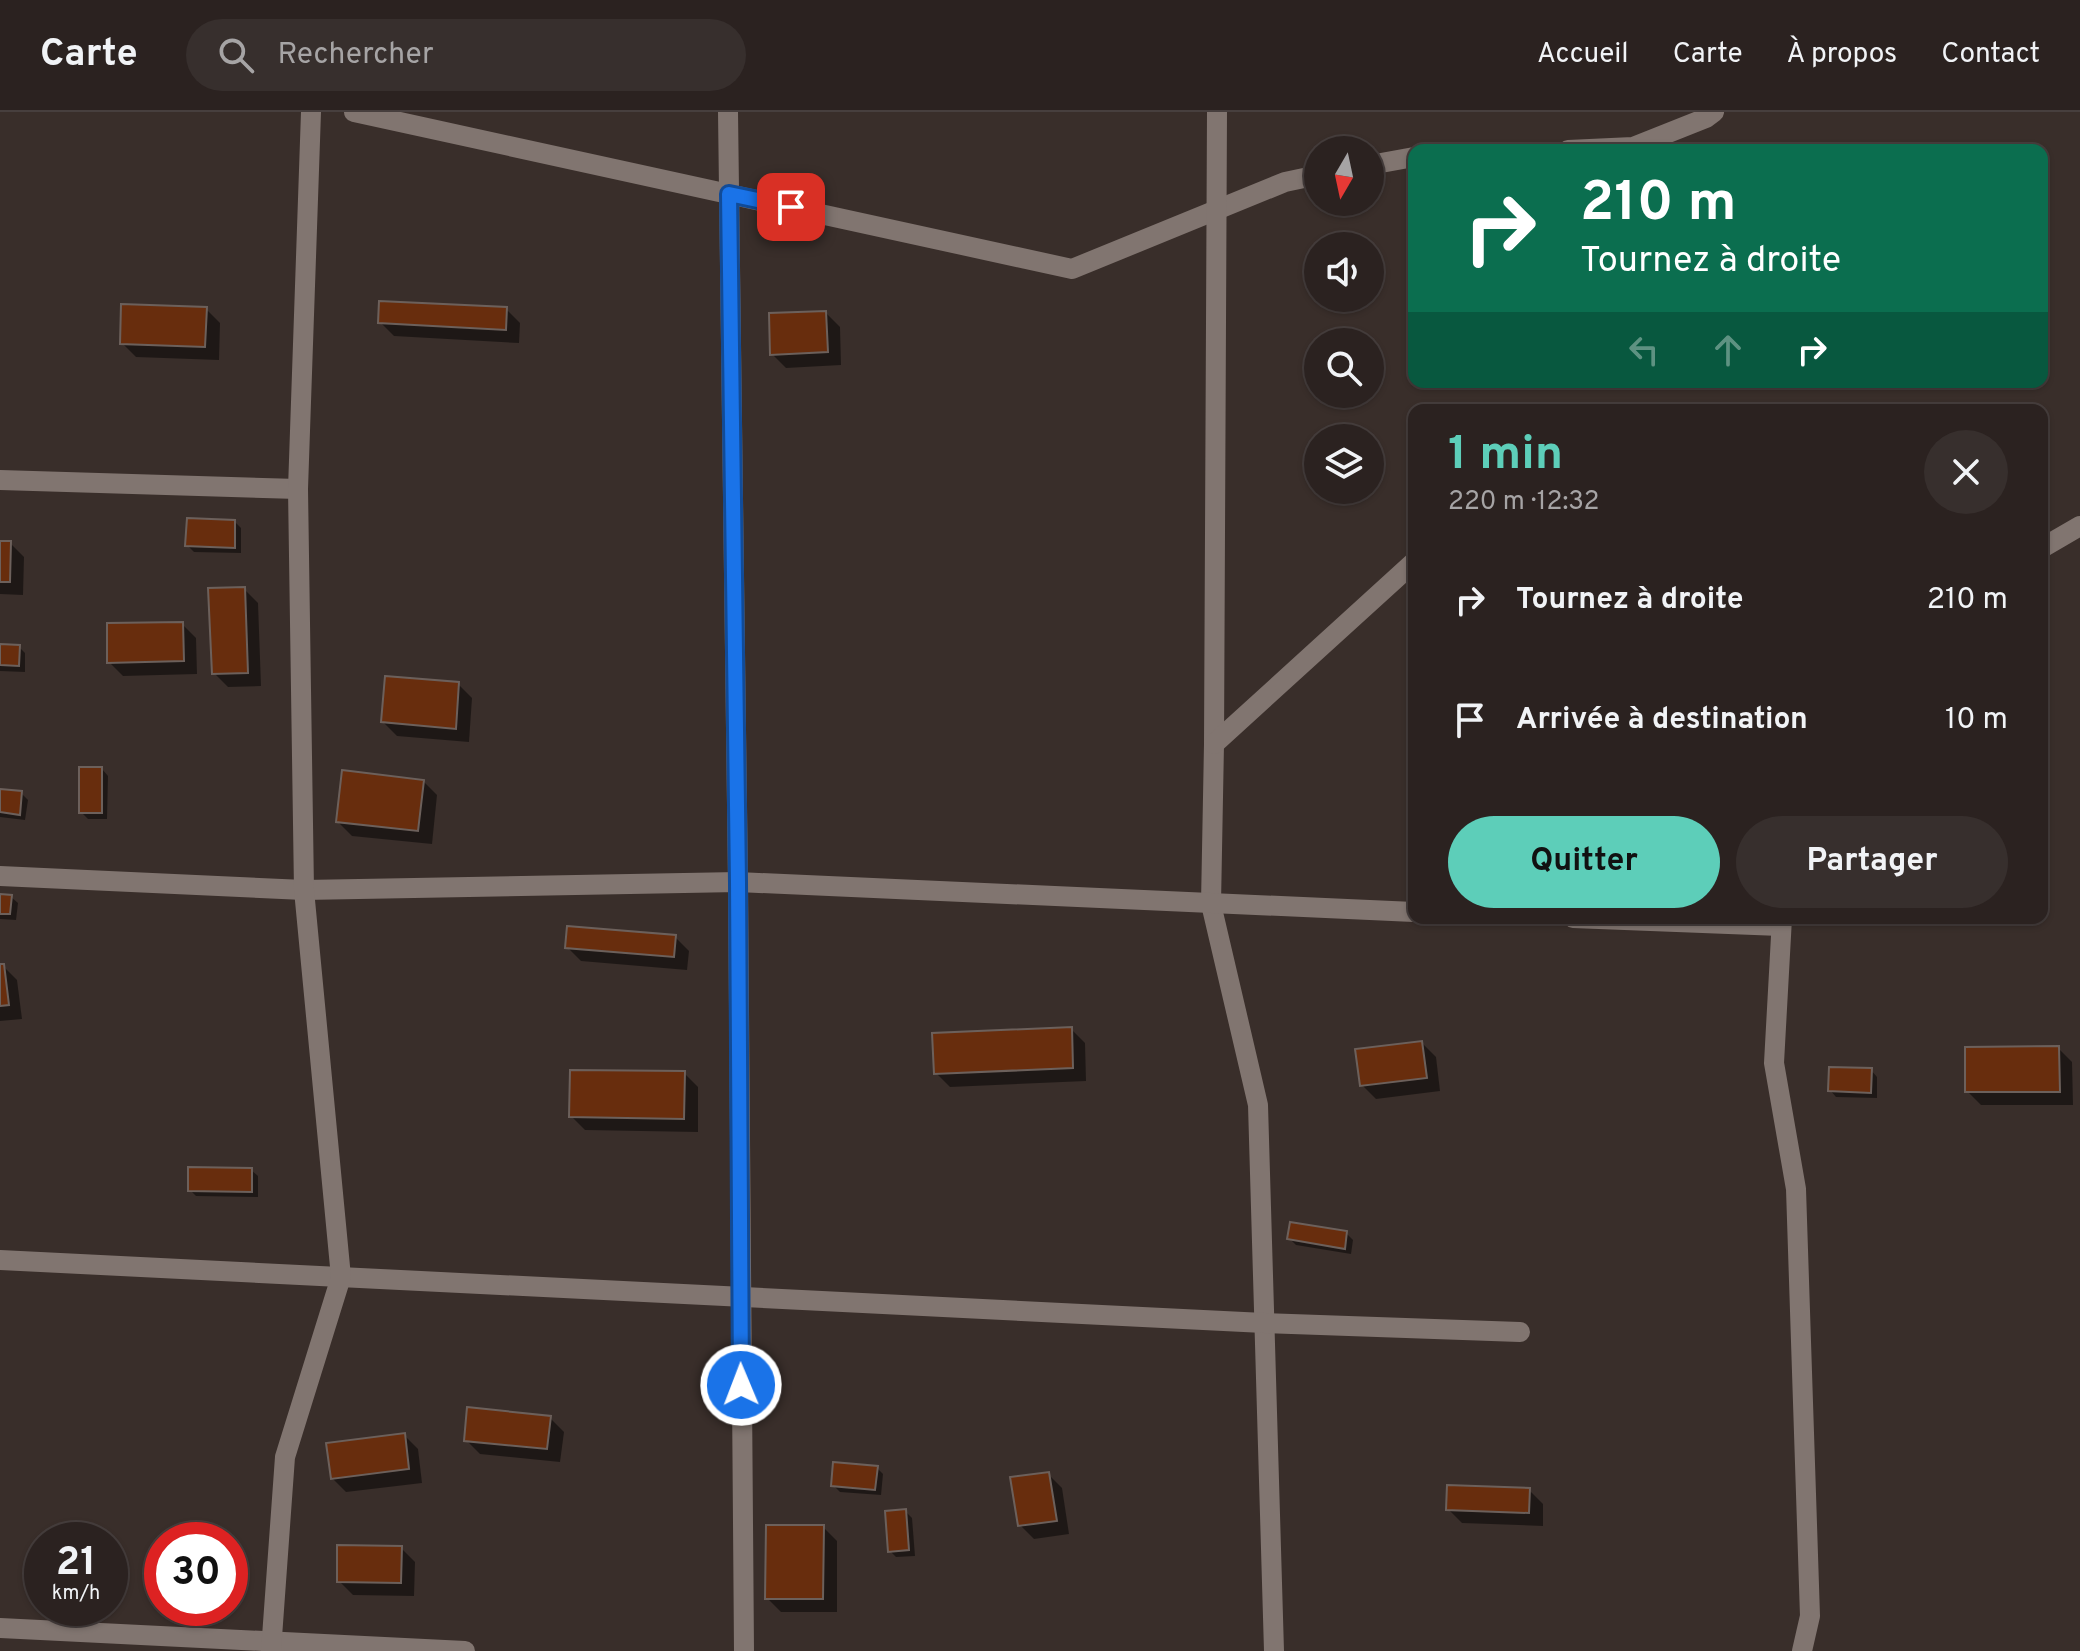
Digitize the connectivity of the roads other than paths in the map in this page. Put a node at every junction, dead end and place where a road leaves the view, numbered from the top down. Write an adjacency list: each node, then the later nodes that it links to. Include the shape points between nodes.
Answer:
1 (311, 112): 13 (street)
2 (354, 112): 10 (street)
3 (728, 112): 10 (street)
4 (1217, 112): 11 (street)
5 (1714, 112): 6 (street)
6 (1641, 144)
7 (1408, 158): 8 (street)
8 (1384, 162)
9 (1304, 178): 11 (street)
10 (729, 194): 11 (street, via 1072,269); 19 (street)
11 (1216, 210): 17 (street)
12 (0, 480): 13 (street)
13 (298, 489): 20 (street)
14 (2080, 526): 15 (street)
15 (2048, 545)
16 (1408, 567): 17 (street)
17 (1214, 744): 21 (street)
18 (0, 876): 20 (street)
19 (738, 882): 20 (street); 21 (street); 26 (street)
20 (304, 890): 25 (street)
21 (1211, 904): 22 (street); 27 (street, via 1258,1105)
22 (1408, 912)
23 (1782, 924): 34 (street, via 1774,1063 1796,1189 1810,1616)
24 (0, 1260): 25 (street)
25 (341, 1277): 26 (street); 30 (street, via 285,1457)
26 (740, 1297): 27 (street); 32 (street)
27 (1264, 1323): 28 (street); 33 (street)
28 (1520, 1332)
29 (0, 1628): 30 (street)
30 (271, 1646): 31 (street)
31 (465, 1651)
32 (744, 1651)
33 (1274, 1651)
34 (1802, 1651)

